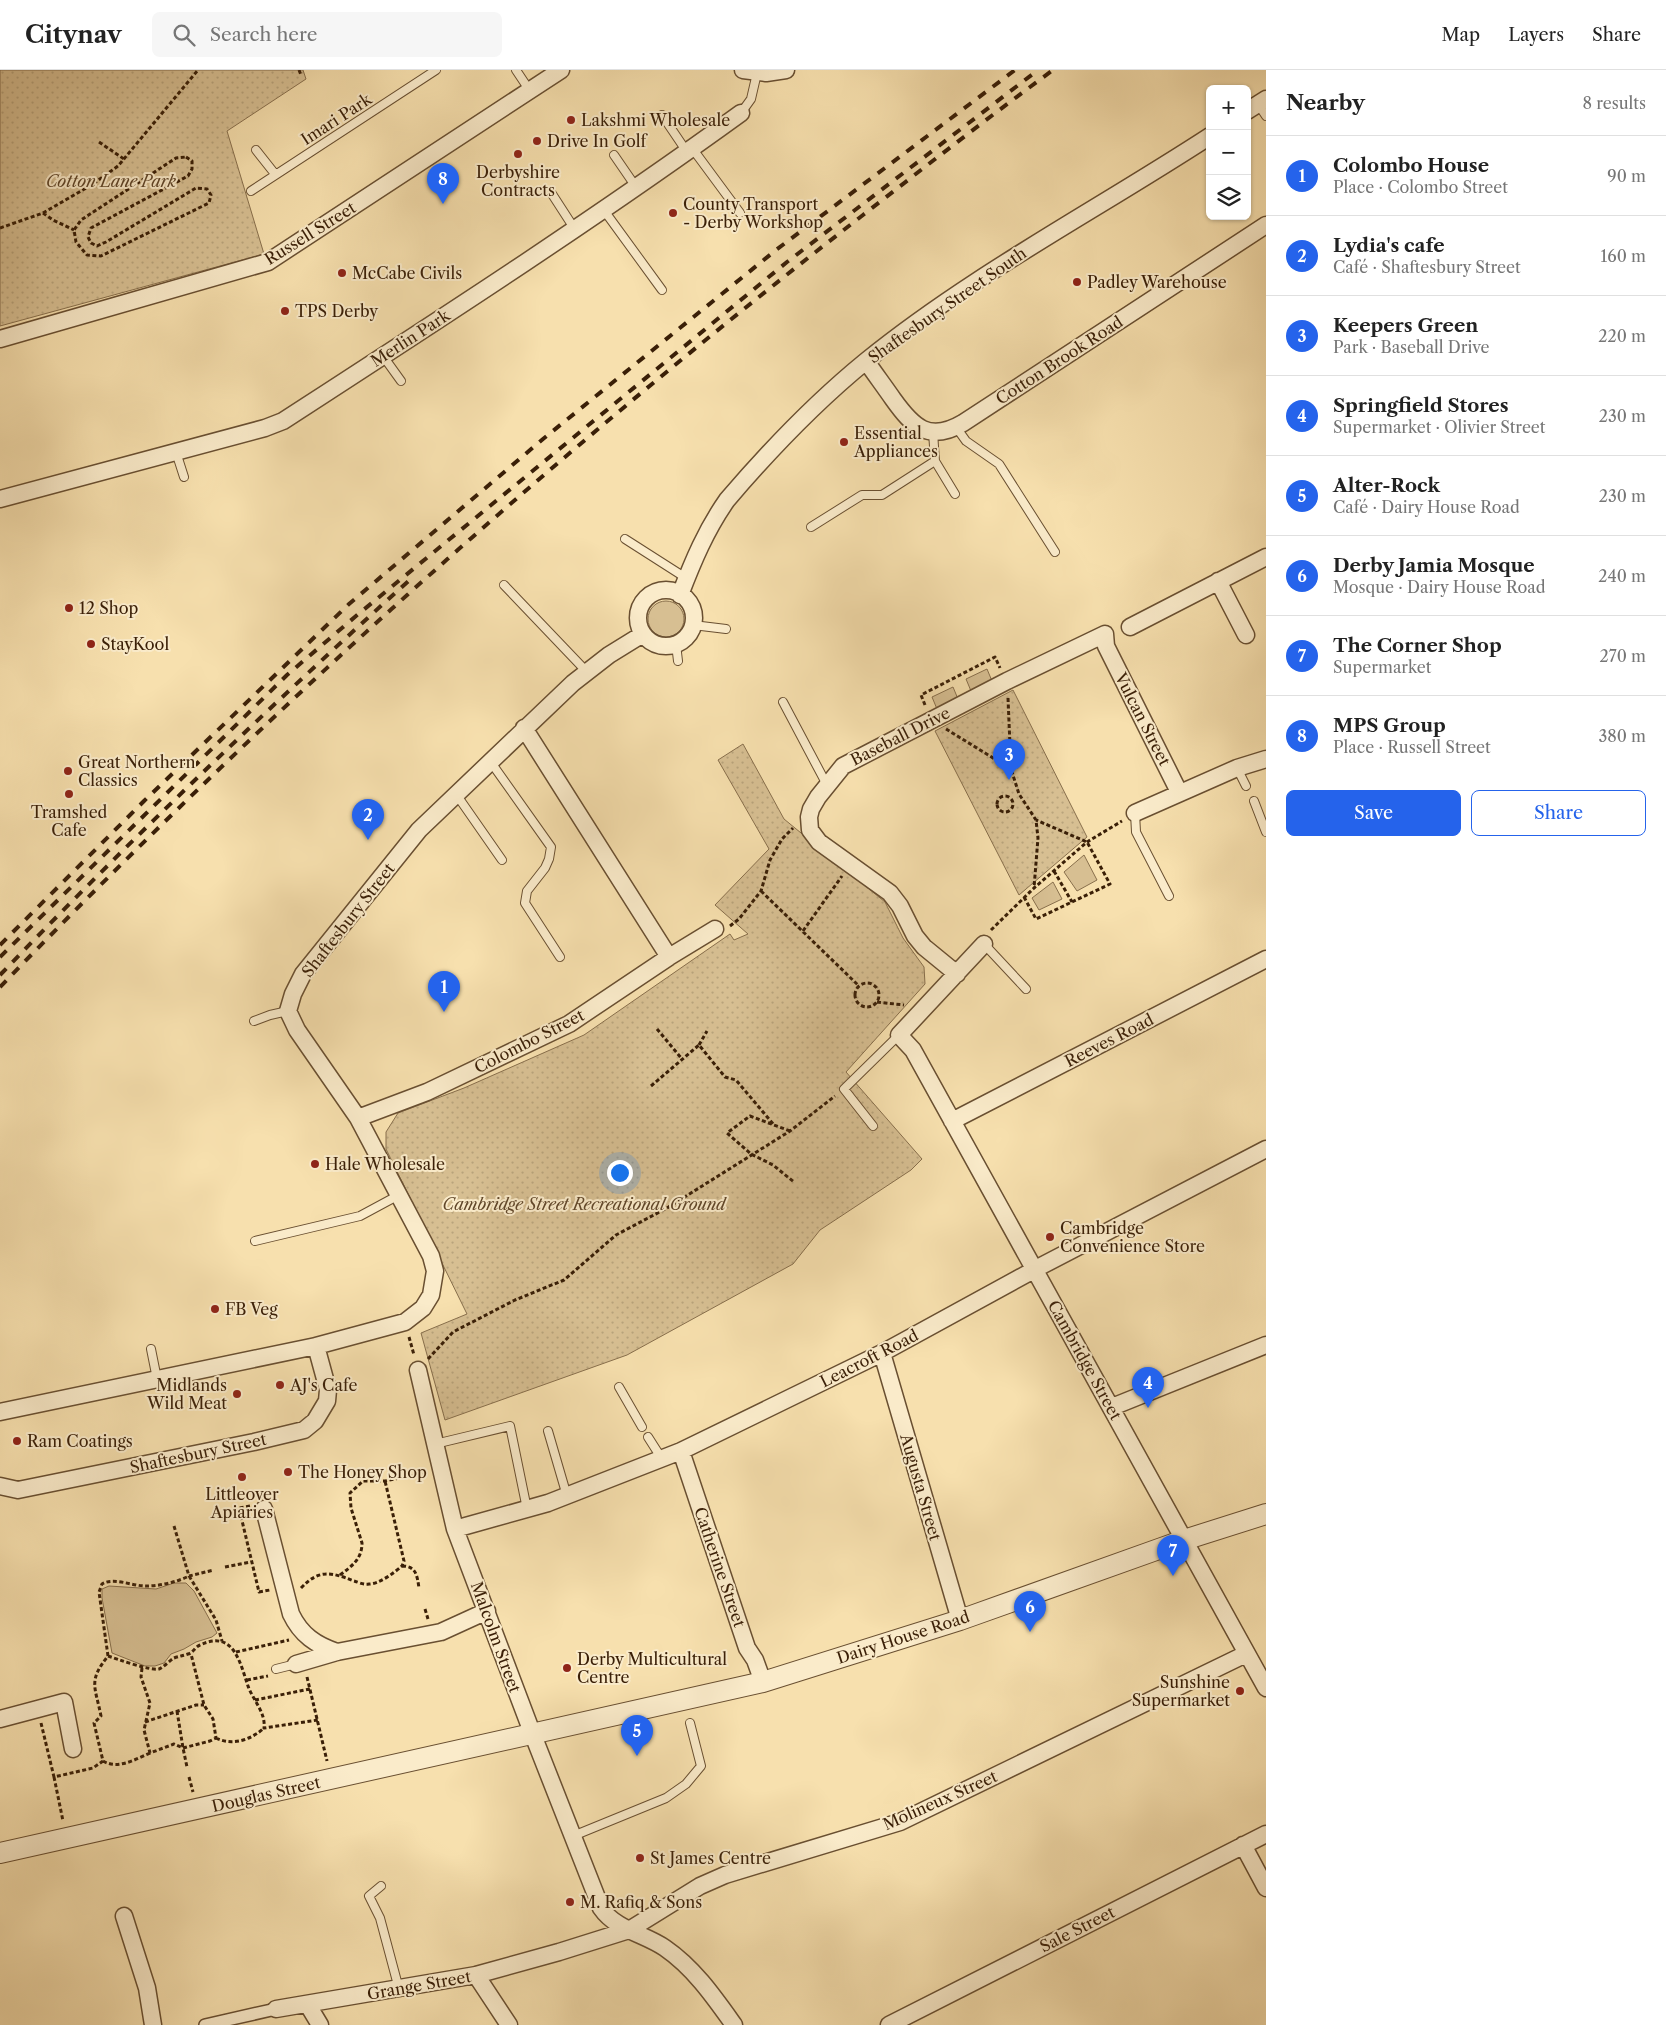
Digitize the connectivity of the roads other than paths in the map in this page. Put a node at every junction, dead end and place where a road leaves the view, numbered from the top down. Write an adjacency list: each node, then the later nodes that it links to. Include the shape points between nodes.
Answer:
1 (436, 70): 13 (lane, Imari Park)
2 (516, 70): 6 (lane)
3 (561, 70): 6 (street, Russell Street)
4 (786, 70): 5 (street, via 774,73)
5 (750, 71): 7 (lane, Merlin Park, via 751,99)
6 (530, 91): 22 (street, Russell Street, via 268,262)
7 (741, 113): 11 (street, Merlin Park)
8 (662, 115): 11 (lane)
9 (1206, 138): 24 (street, Shaftesbury Street South, via 932,311)
10 (256, 150): 13 (lane)
11 (690, 150): 14 (street, Merlin Park); 18 (lane)
12 (614, 155): 14 (lane)
13 (275, 174): 15 (lane, Imari Park)
14 (636, 187): 17 (street, Merlin Park)
15 (251, 191)
16 (552, 194): 20 (lane)
17 (603, 209): 20 (street, Merlin Park); 21 (lane)
18 (740, 213)
19 (1266, 225): 26 (street, Cotton Brook Road)
20 (574, 228): 23 (street, Merlin Park)
21 (662, 290)
22 (0, 339)
23 (383, 356): 25 (lane); 28 (street, Merlin Park, via 283,421)
24 (866, 361): 27 (street, via 907,418); 37 (street, Shaftesbury Street South, via 818,404 727,500 705,535)
25 (401, 381)
26 (956, 427): 27 (street, Cotton Brook Road); 35 (lane, via 966,441 999,464)
27 (932, 432): 29 (lane)
28 (176, 452): 30 (lane); 32 (street, Merlin Park)
29 (935, 461): 31 (lane); 33 (lane, via 882,495 862,495)
30 (184, 477)
31 (955, 494)
32 (0, 499)
33 (811, 527)
34 (625, 539): 37 (lane)
35 (1055, 552)
36 (1266, 557): 38 (street)
37 (686, 578): 40 (street, Shaftesbury Street South)
38 (1218, 581): 42 (street); 45 (street)
39 (504, 585): 49 (lane)
40 (680, 595): 41 (street, via 693,609); 44 (street, via 661,591 646,599 638,614)
41 (693, 625): 43 (lane); 47 (street, via 684,640)
42 (1130, 627)
43 (726, 629)
44 (643, 634): 47 (street, via 663,646); 49 (street, Shaftesbury Street)
45 (1246, 634)
46 (1106, 640): 55 (street, Baseball Drive, via 1007,681 931,720 844,766); 57 (street, Vulcan Street)
47 (676, 644): 48 (lane)
48 (678, 661)
49 (587, 672): 51 (street, Shaftesbury Street)
50 (783, 702): 55 (lane)
51 (524, 728): 53 (street, Shaftesbury Street); 66 (street)
52 (1266, 759): 54 (street)
53 (490, 761): 58 (street, Shaftesbury Street); 67 (lane, via 550,848 549,859 527,891 526,903)
54 (1237, 768): 56 (lane); 57 (street)
55 (827, 785): 69 (street, Baseball Drive, via 809,817 810,830 820,842 890,893 924,947)
56 (1246, 786)
57 (1180, 792): 60 (street)
58 (456, 794): 62 (lane); 71 (street, Shaftesbury Street, via 419,830 304,974)
59 (1254, 801): 61 (lane)
60 (1136, 813): 63 (lane, via 1136,832)
61 (1266, 832)
62 (502, 860)
63 (1169, 896)
64 (715, 929): 66 (street, Colombo Street)
65 (984, 944): 69 (street); 70 (lane)
66 (669, 957): 74 (street, Colombo Street, via 569,1024 426,1092)
67 (560, 958)
68 (1266, 959): 75 (street, Reeves Road)
69 (958, 974): 73 (street)
70 (1026, 989)
71 (288, 1011): 72 (lane); 74 (street, via 297,1030)
72 (254, 1021)
73 (899, 1035): 75 (street, Cambridge Street, via 913,1050); 76 (lane, via 844,1090)
74 (358, 1118): 78 (street)
75 (952, 1121): 80 (street, Cambridge Street)
76 (873, 1126)
77 (1266, 1149): 80 (street, Leacroft Road)
78 (398, 1195): 79 (lane, via 360,1216); 82 (street, via 431,1256 435,1271 431,1295 424,1308 405,1322)
79 (255, 1241)
80 (1034, 1270): 84 (street, Leacroft Road); 88 (street, Cambridge Street)
81 (1266, 1344): 88 (street)
82 (316, 1346): 86 (street); 96 (street, Shaftesbury Street, via 328,1390 327,1401 315,1421 304,1430 18,1490)
83 (151, 1349): 86 (lane)
84 (882, 1353): 94 (street, Leacroft Road); 104 (street, Augusta Street)
85 (418, 1370): 93 (street, Malcolm Street)
86 (157, 1379): 89 (street)
87 (619, 1387): 90 (lane)
88 (1112, 1407): 102 (street, Cambridge Street)
89 (0, 1412)
90 (642, 1427)
91 (548, 1431): 97 (lane)
92 (648, 1437): 95 (lane)
93 (435, 1444): 99 (lane, via 510,1426); 101 (street, Malcolm Street)
94 (681, 1451): 95 (street, Leacroft Road); 109 (street, Catherine Street, via 747,1648)
95 (662, 1458): 97 (street, Leacroft Road)
96 (0, 1486)
97 (567, 1496): 99 (street, Leacroft Road)
98 (264, 1509): 105 (street, via 295,1623 322,1647)
99 (528, 1509): 101 (street, Leacroft Road)
100 (1266, 1514): 102 (street, Dairy House Road)
101 (456, 1529): 103 (street, Malcolm Street)
102 (1184, 1540): 104 (street, Dairy House Road); 106 (street, Cambridge Street)
103 (487, 1611): 105 (street, via 441,1632); 113 (street, Malcolm Street)
104 (960, 1620): 109 (street, Dairy House Road)
105 (337, 1652): 107 (street)
106 (1246, 1654): 110 (street, Cambridge Street); 122 (street, Molineux Street, via 900,1822 725,1875 700,1886)
107 (300, 1664): 108 (lane)
108 (276, 1668)
109 (763, 1682): 113 (street, Dairy House Road)
110 (1266, 1688)
111 (0, 1719): 114 (street, via 64,1702)
112 (690, 1723): 116 (lane, via 701,1766 686,1784 666,1798)
113 (533, 1735): 116 (street, Malcolm Street); 118 (street, Douglas Street)
114 (73, 1749)
115 (1266, 1834): 117 (street, Sale Street)
116 (573, 1836): 122 (street, Malcolm Street, via 606,1916)
117 (1242, 1845): 120 (street); 132 (street, Sale Street)
118 (0, 1853)
119 (381, 1886): 124 (lane, via 369,1896 380,1918)
120 (1266, 1888)
121 (124, 1916): 127 (street, via 147,1988)
122 (629, 1930): 123 (street, Grange Street); 131 (street, Malcolm Street, via 682,1961)
123 (476, 1975): 124 (street, Grange Street); 130 (street)
124 (399, 1989): 125 (street, Grange Street)
125 (308, 2005): 126 (street, Grange Street); 129 (street)
126 (276, 2009): 128 (street, Grange Street)
127 (153, 2025)
128 (205, 2025)
129 (320, 2025)
130 (509, 2025)
131 (734, 2025)
132 (889, 2025)

